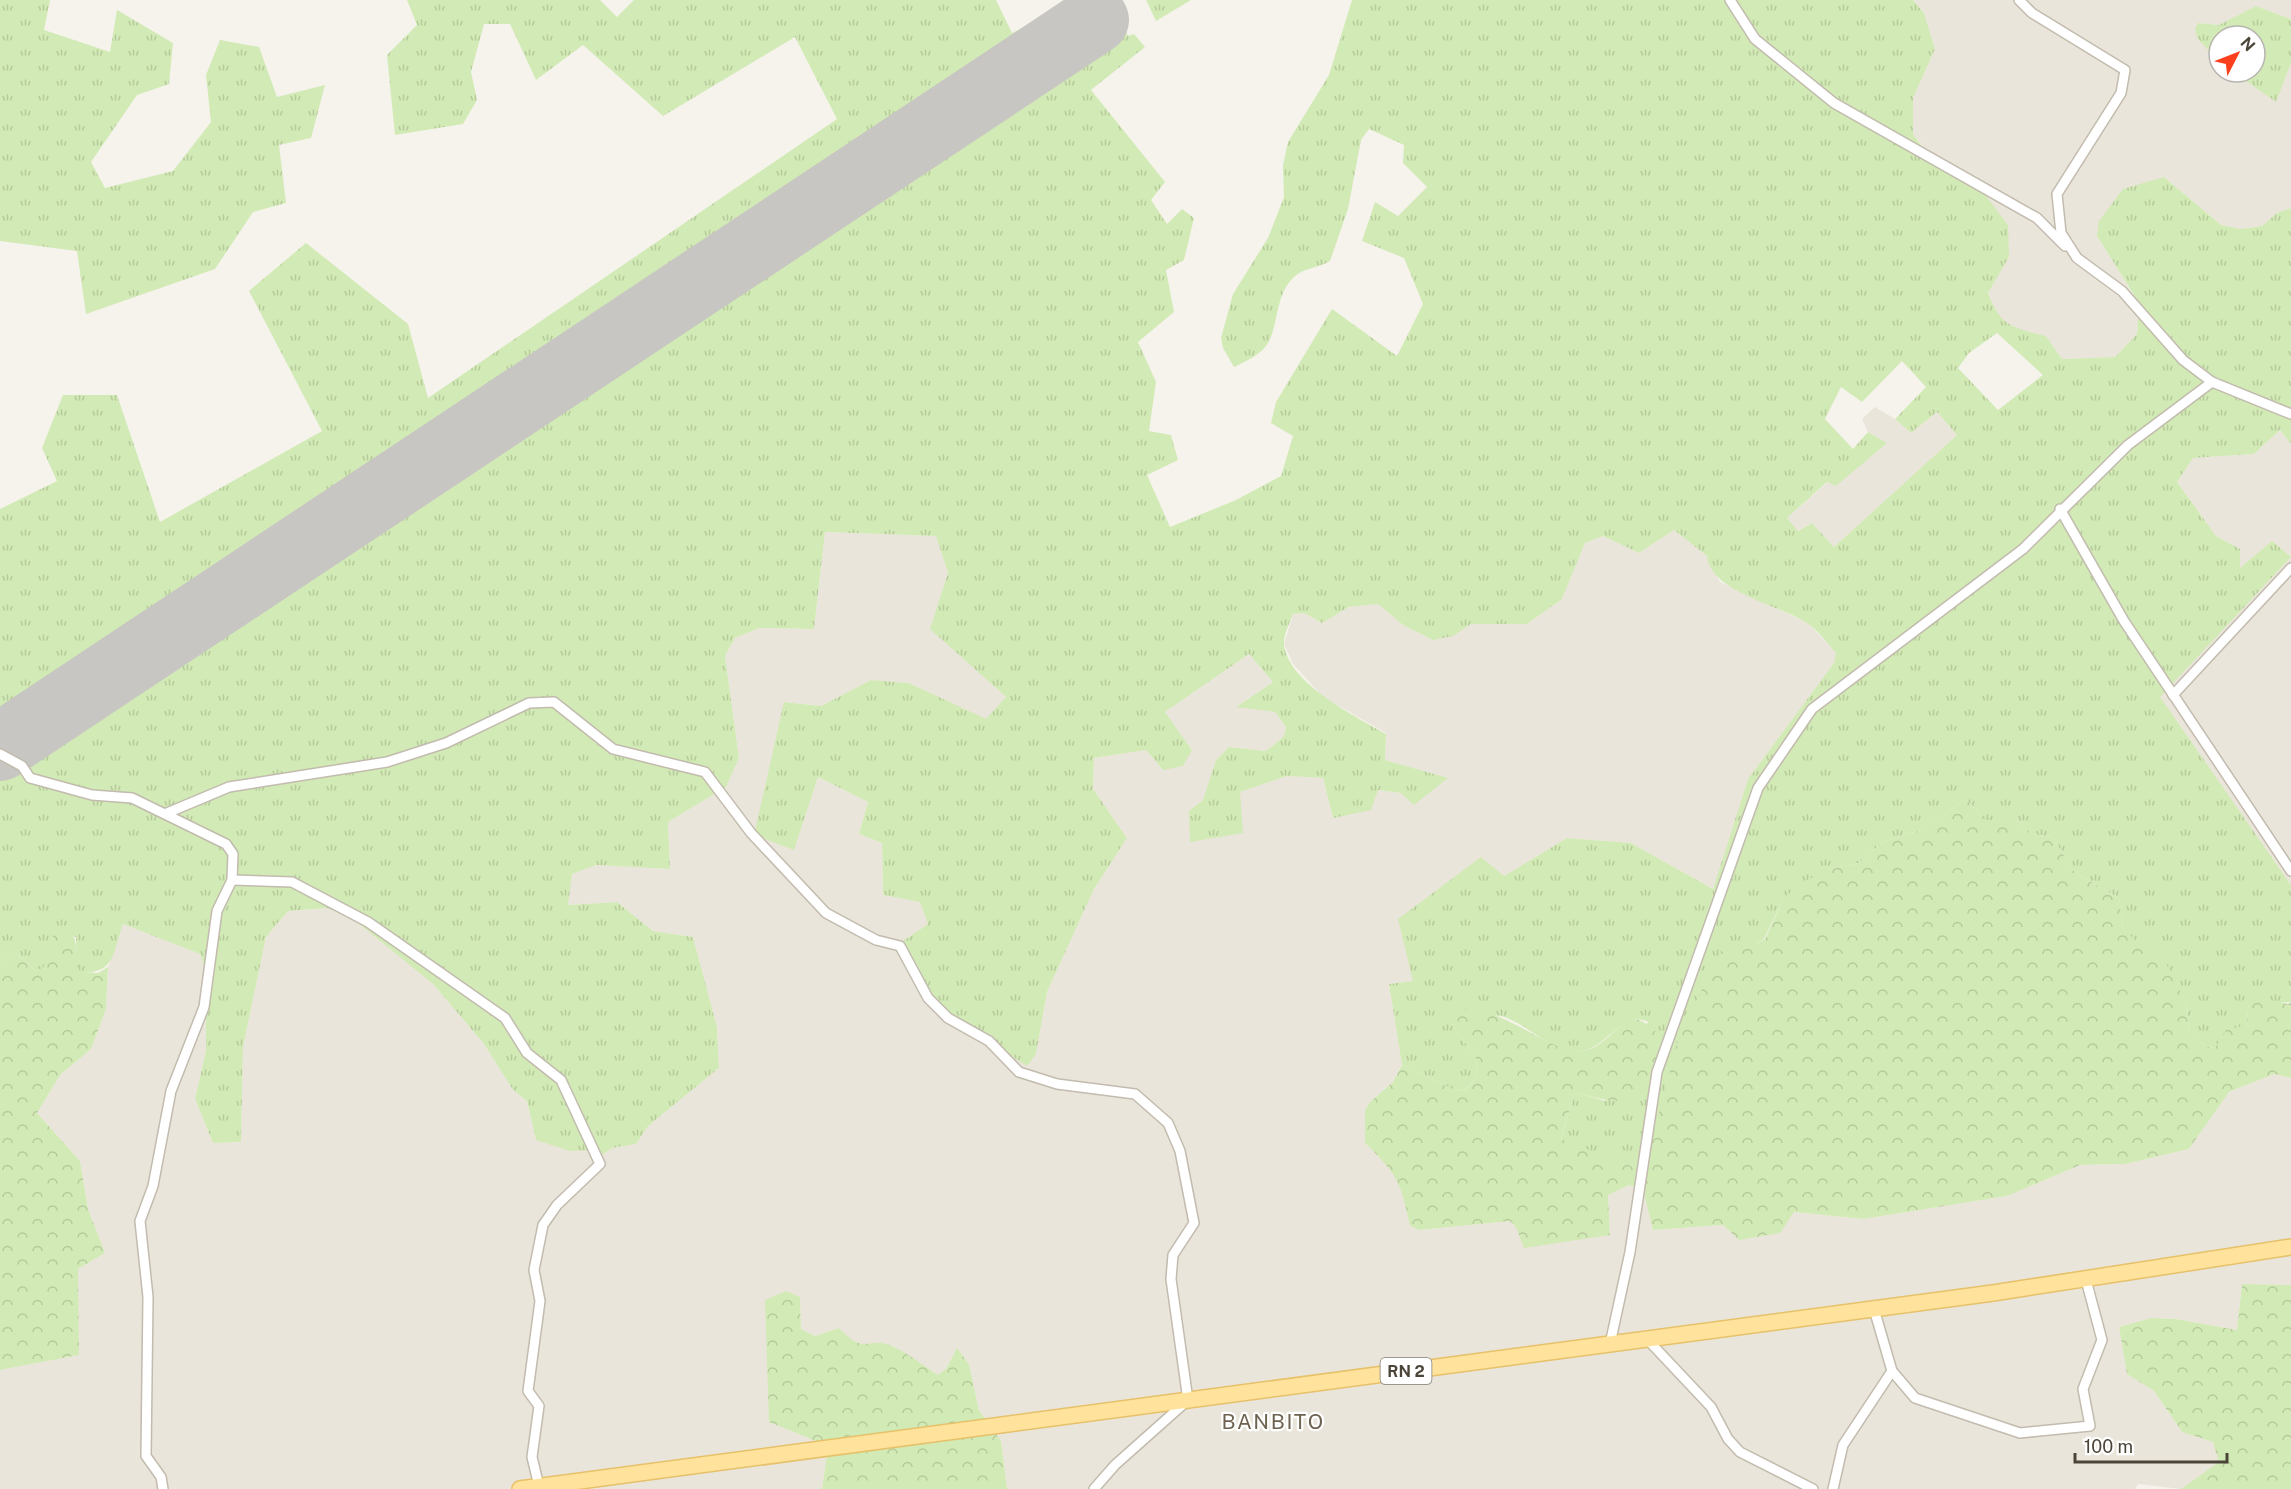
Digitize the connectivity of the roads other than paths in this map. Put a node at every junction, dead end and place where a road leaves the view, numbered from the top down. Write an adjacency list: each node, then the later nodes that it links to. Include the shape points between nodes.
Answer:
1 (1730, 0): 3 (street, via 1755,39 1834,103 2037,218)
2 (2019, 0): 3 (street, via 2032,13 2125,70 2121,93 2057,194 2061,233)
3 (2077, 258): 4 (street, via 2122,291 2183,360)
4 (2212, 382): 5 (street); 6 (street, via 2128,444)
5 (2291, 414)
6 (2061, 509): 8 (street, via 2124,621); 17 (street, via 2023,549 1812,709 1758,788 1657,1072 1630,1252)
7 (2291, 568): 8 (street)
8 (2173, 695): 11 (street)
9 (0, 754): 10 (street, via 22,766 30,777 92,795 132,798)
10 (166, 813): 12 (street, via 226,844 233,854); 19 (street, via 229,788 387,762 446,743 530,703 554,702 613,749 705,772 752,833 826,913 876,940 900,946 928,998 948,1018 989,1041 1019,1072 1057,1084 1135,1094 1168,1123 1180,1151 1194,1223 1173,1255 1171,1279)
11 (2291, 871)
12 (232, 880): 20 (street, via 292,882 368,922 505,1018 527,1053 561,1080 600,1164 557,1205 543,1225 534,1270 540,1301 528,1390 539,1406 532,1457); 21 (street, via 217,910 204,1007 171,1091 153,1186 140,1221 148,1297 146,1456 161,1477)
13 (2291, 1247): 14 (main road, RN 2)
14 (2086, 1280): 15 (main road, RN 2); 18 (street, via 2102,1340 2083,1389 2090,1426 2020,1433 1915,1398)
15 (1874, 1309): 16 (main road, RN 2); 18 (street)
16 (1647, 1339): 17 (main road, RN 2); 24 (street, via 1711,1407 1728,1439 1740,1452)
17 (1610, 1344): 19 (main road, RN 2)
18 (1892, 1371): 25 (street, via 1843,1444)
19 (1188, 1400): 20 (main road, RN 2); 23 (street)
20 (539, 1486): 22 (main road, RN 2)
21 (163, 1489)
22 (520, 1489)
23 (1094, 1489)
24 (1813, 1489)
25 (1833, 1489)

